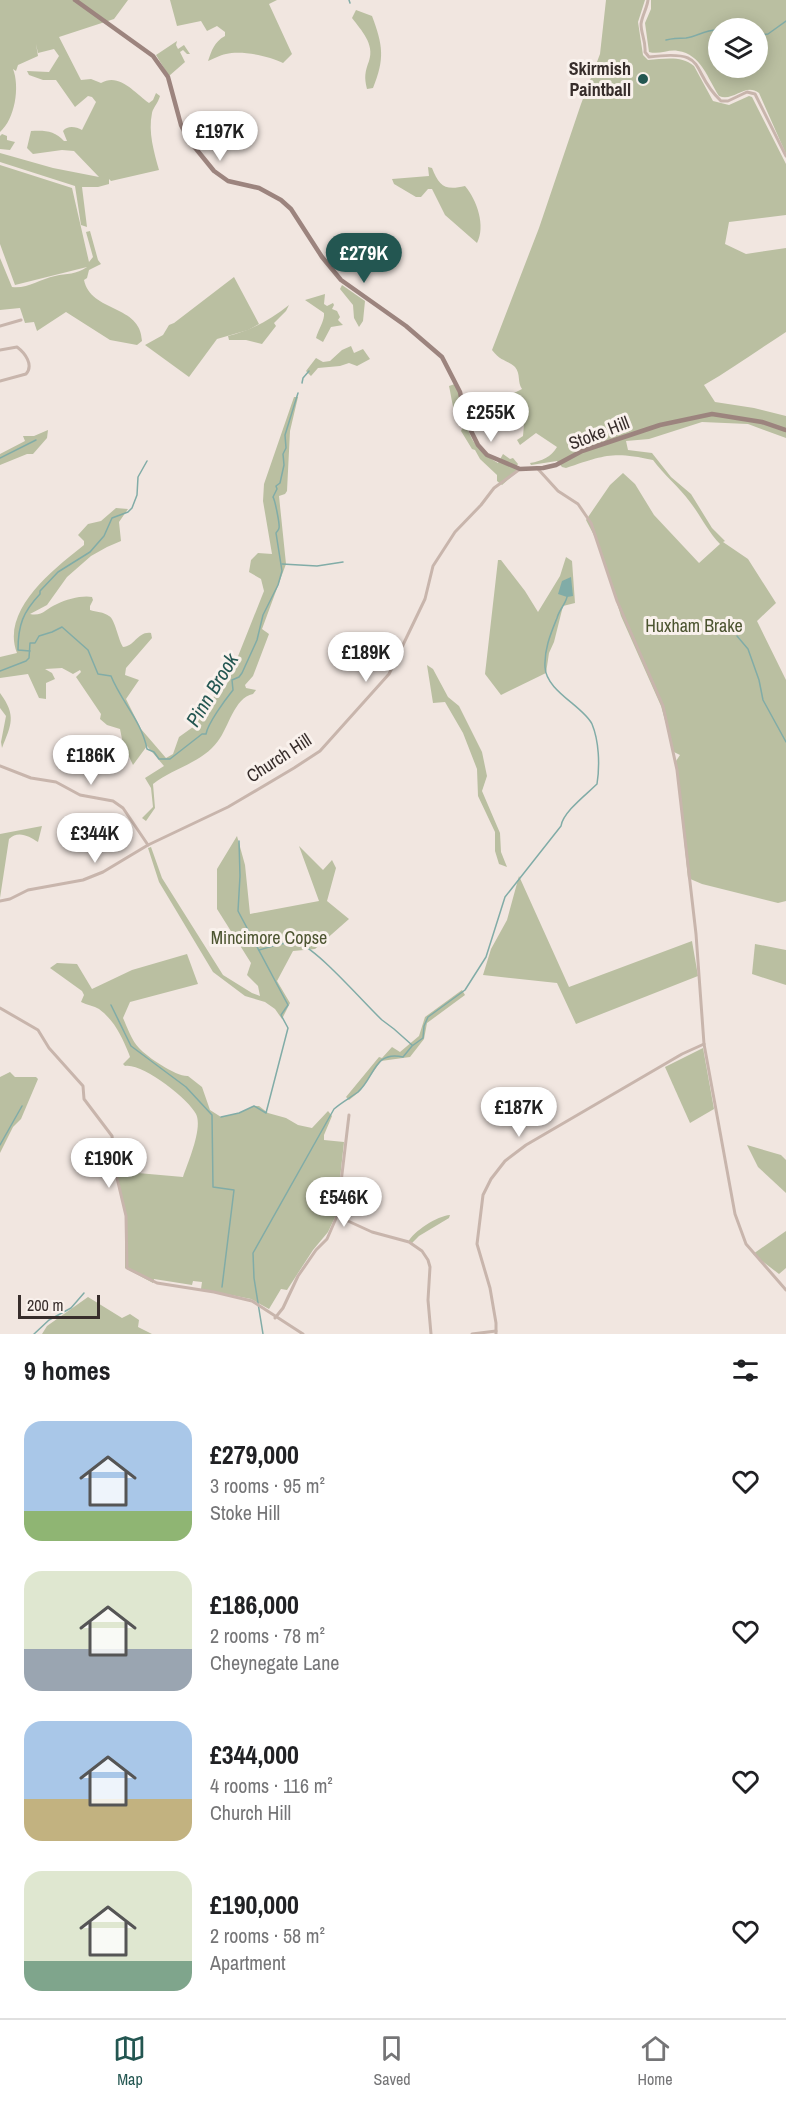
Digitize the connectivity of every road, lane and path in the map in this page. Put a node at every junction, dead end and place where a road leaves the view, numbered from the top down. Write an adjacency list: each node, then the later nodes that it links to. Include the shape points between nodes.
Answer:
1 (75, 0): 9 (street, Stoke Hill, via 153,56 168,77 188,139 214,171 228,181 259,188 281,200 340,280 434,349 457,385 478,445 487,455)
2 (648, 0): 3 (street, via 641,22 645,52 650,57 672,54 697,63 721,101 747,92 755,94)
3 (786, 156)
4 (21, 320): 5 (street)
5 (0, 326)
6 (0, 350): 7 (street, via 17,347 30,365 26,374)
7 (0, 381)
8 (786, 430): 10 (street, Stoke Hill, via 712,414 660,425 582,451)
9 (520, 469): 10 (street, Stoke Hill); 12 (street, Church Hill, via 494,488 455,531 433,566 424,599 389,674 320,751 228,807)
10 (543, 470): 15 (street, via 558,491 578,504 591,523 617,601 663,705 676,770 696,934)
11 (0, 766): 12 (street, via 31,778 56,782 80,795 113,801 123,808)
12 (148, 845): 13 (street, Church Hill, via 83,880 28,890)
13 (0, 901)
14 (0, 1008): 19 (street, via 38,1030 82,1086 84,1099 112,1136 126,1216 127,1268 157,1283 252,1301)
15 (704, 1044): 18 (street, via 738,1224 746,1244); 20 (street, via 526,1146 505,1161 490,1179 483,1195 477,1244 490,1288)
16 (349, 1114): 17 (street)
17 (338, 1216): 19 (street, via 327,1239 298,1276); 22 (street, via 372,1232 410,1242 422,1251 430,1268)
18 (786, 1290)
19 (276, 1318): 21 (street)
20 (496, 1332): 23 (street)
21 (303, 1334)
22 (431, 1334)
23 (472, 1334)

